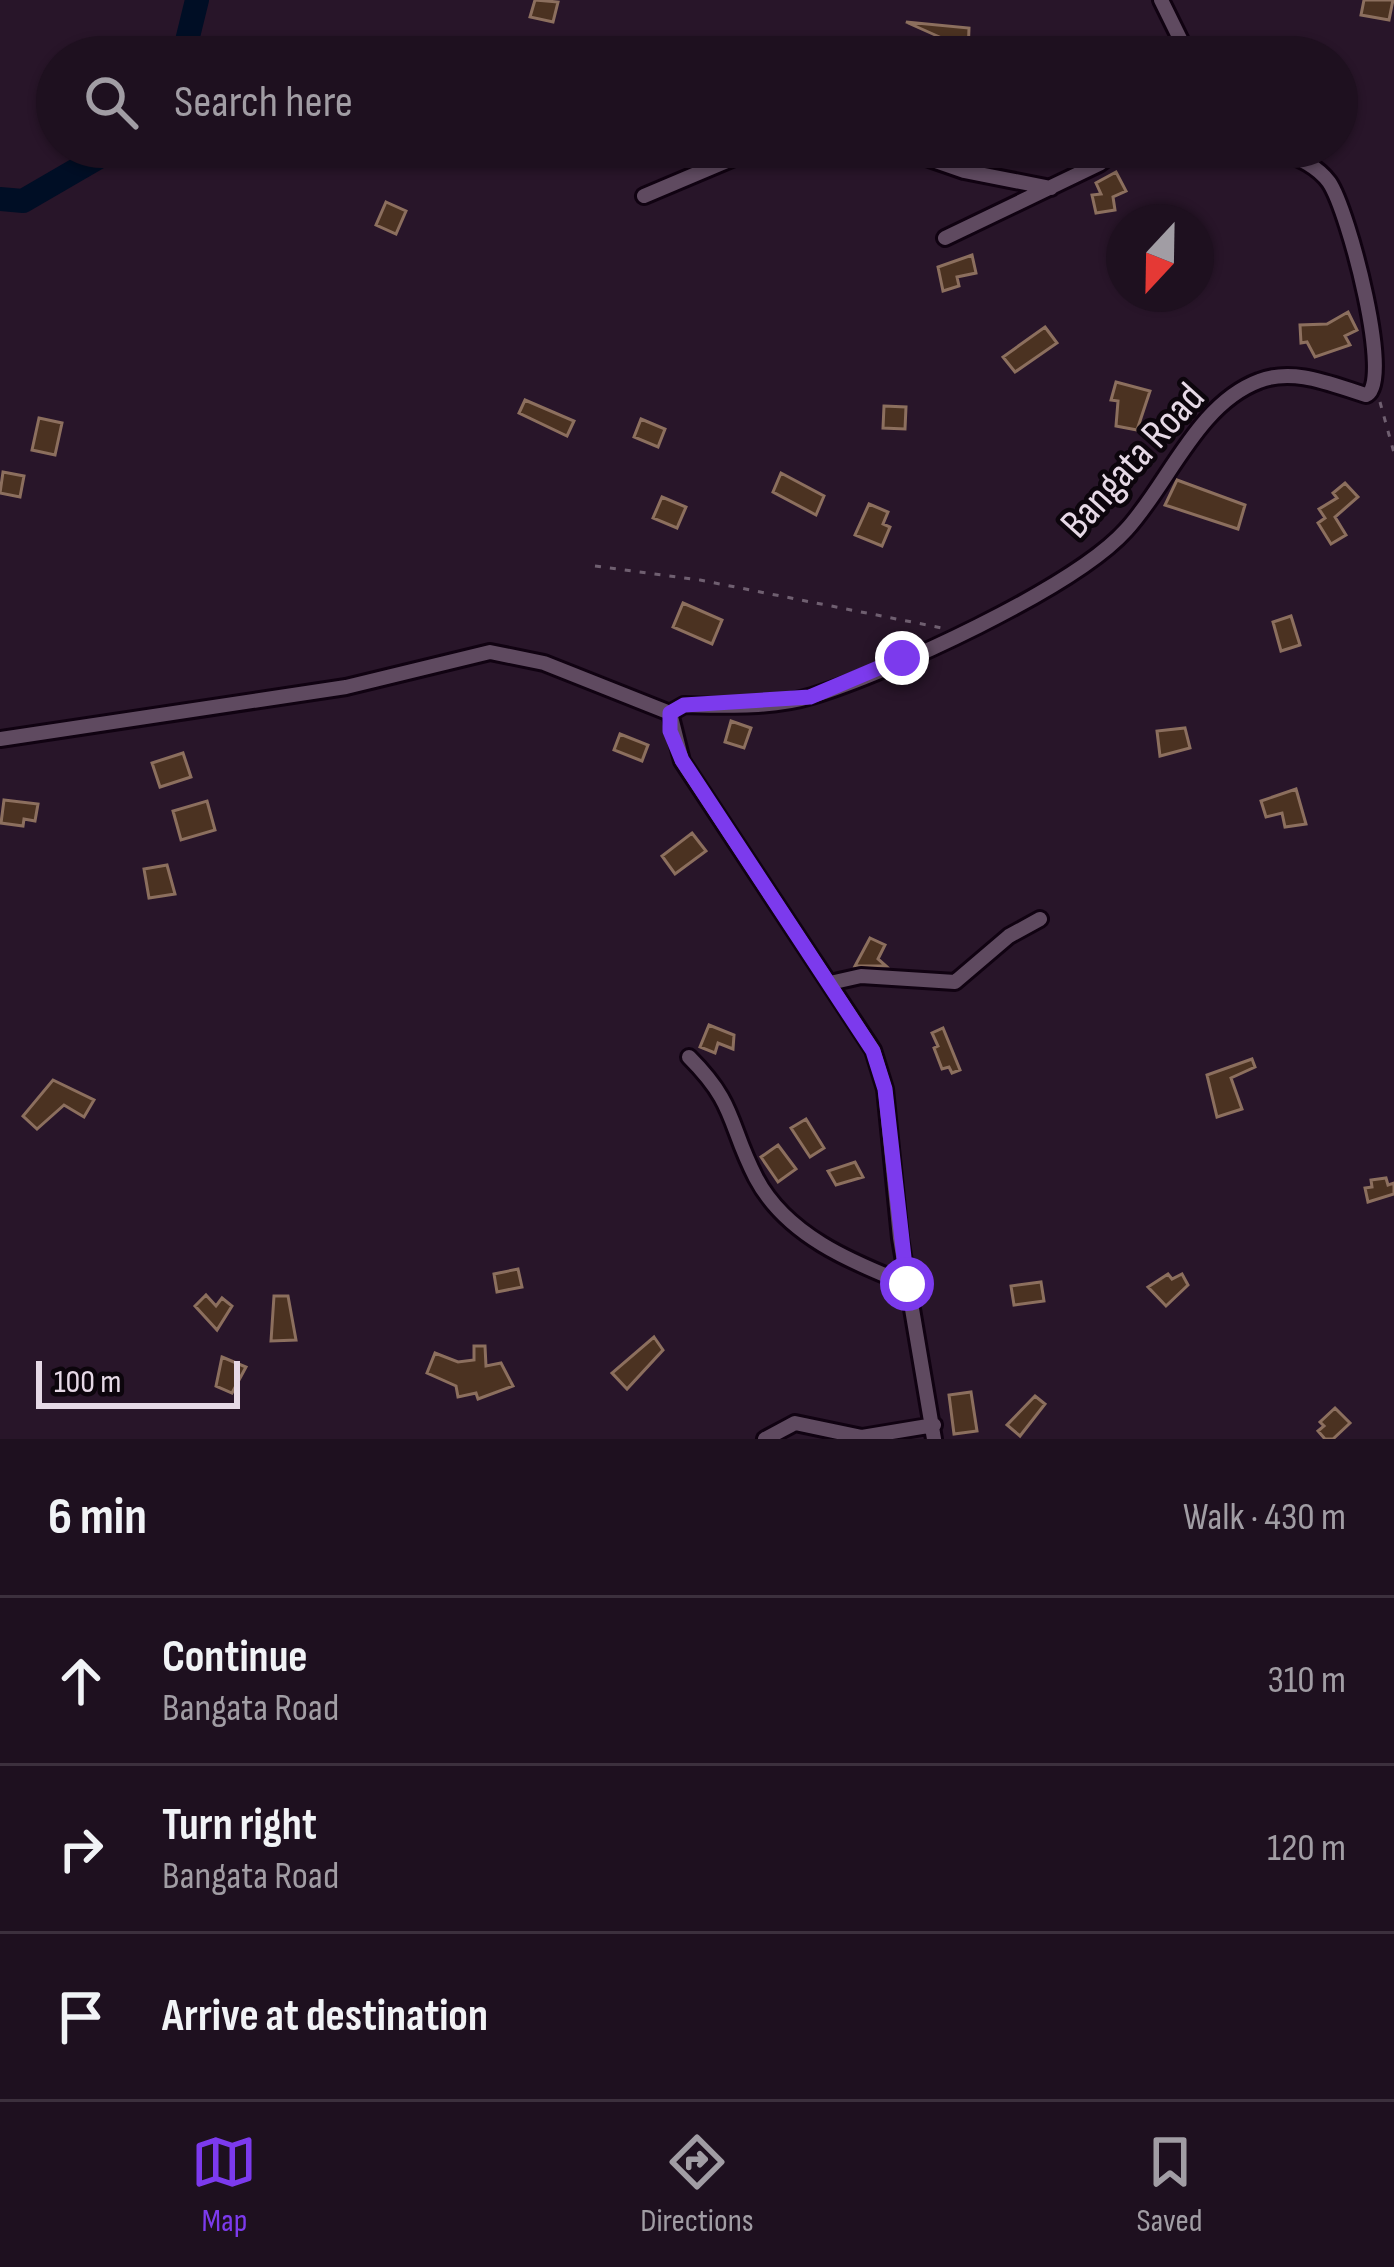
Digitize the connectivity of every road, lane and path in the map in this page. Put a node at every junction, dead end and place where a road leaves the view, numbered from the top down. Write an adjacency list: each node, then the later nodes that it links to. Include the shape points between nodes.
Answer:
1 (1161, 0): 2 (street)
2 (1179, 36)
3 (710, 168): 8 (street)
4 (955, 168): 7 (street)
5 (1086, 168): 7 (street)
6 (1310, 168): 10 (street, via 1326,177 1369,265 1386,345)
7 (1052, 188): 9 (street)
8 (644, 196)
9 (945, 238)
10 (1377, 393): 11 (path); 13 (street, Bangata Road, via 1295,376 1246,388 1191,442 1125,533 1089,563)
11 (1394, 453)
12 (595, 566): 13 (path)
13 (962, 631): 14 (street, Bangata Road, via 810,697 684,705)
14 (670, 713): 15 (street, via 544,663 490,652 346,687); 17 (street, via 682,760)
15 (0, 739)
16 (1040, 919): 17 (street, via 955,982 861,976)
17 (830, 983): 19 (street, via 873,1051 885,1089)
18 (688, 1057): 19 (street, via 720,1089 756,1178 788,1218 820,1245)
19 (907, 1284): 20 (street)
20 (934, 1432): 21 (street, via 862,1438 795,1423)
21 (765, 1439)

